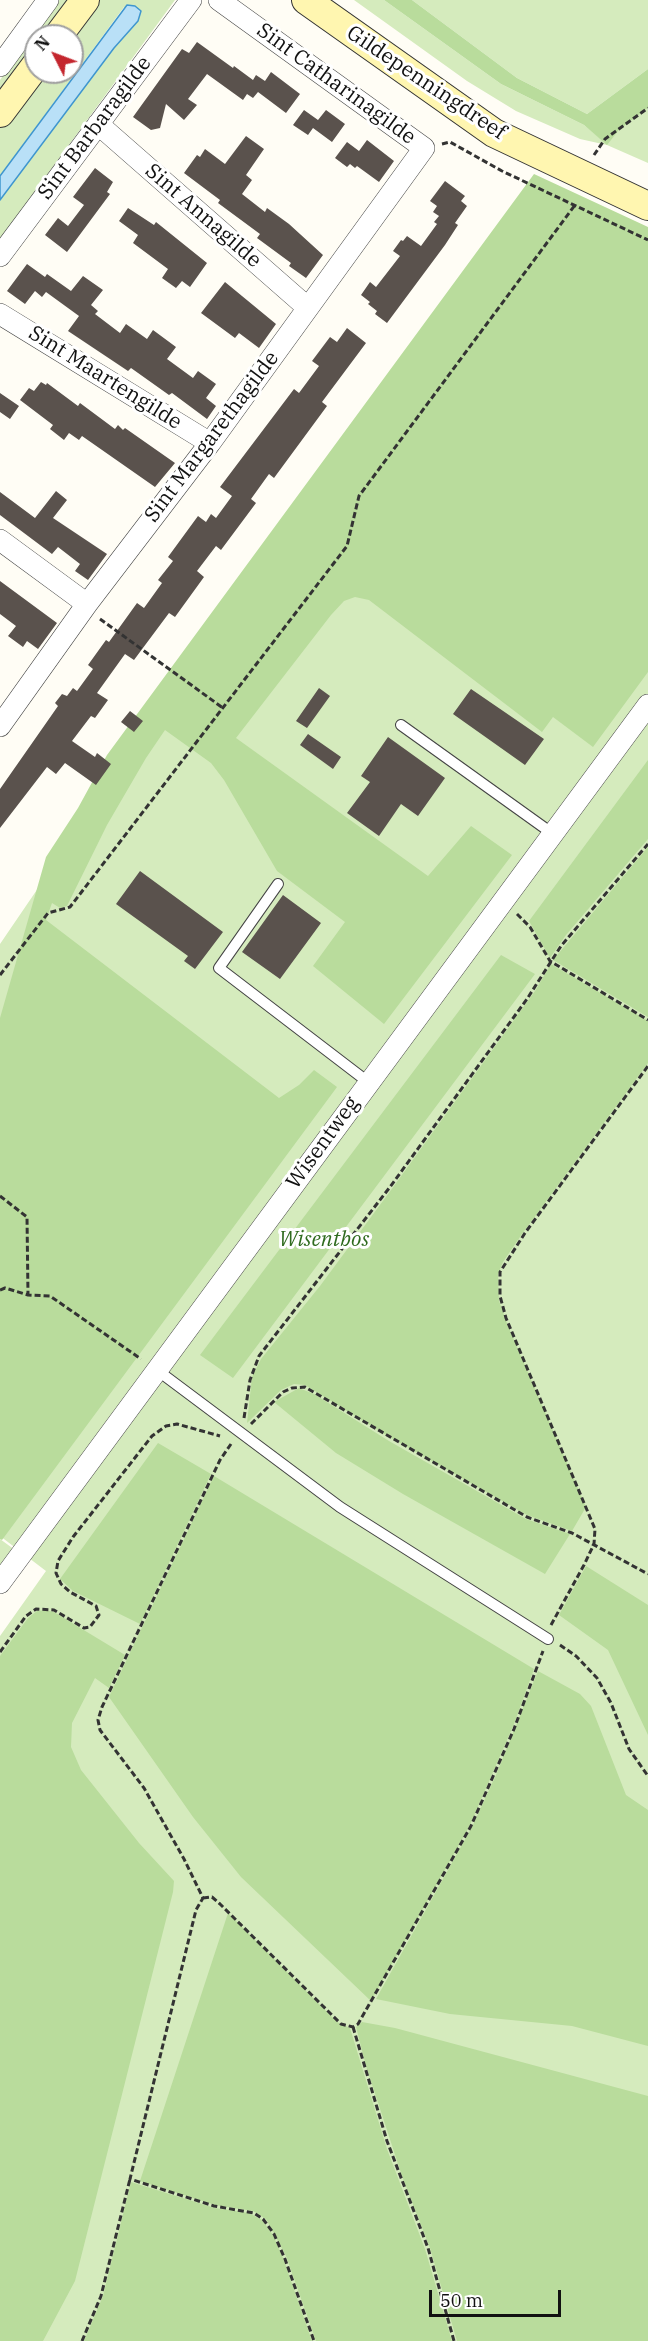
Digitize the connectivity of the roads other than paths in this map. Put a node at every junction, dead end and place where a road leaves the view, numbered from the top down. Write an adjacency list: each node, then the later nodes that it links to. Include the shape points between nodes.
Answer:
1 (48, 0): 7 (street)
2 (85, 0): 6 (main road)
3 (191, 0): 10 (street, Sint Barbaragilde)
4 (219, 0): 11 (street, Sint Catharinagilde)
5 (306, 0): 12 (main road, Gildepenningdreef, via 494,133)
6 (67, 24)
7 (0, 66)
8 (24, 81): 9 (main road)
9 (0, 113)
10 (98, 124): 13 (street, Sint Barbaragilde); 14 (street, Sint Annagilde)
11 (423, 148): 14 (street, Sint Margarethagilde)
12 (648, 206)
13 (0, 256)
14 (308, 308): 16 (street, Sint Margarethagilde)
15 (0, 314): 16 (street, Sint Maartengilde)
16 (210, 443): 18 (street, Sint Margarethagilde)
17 (0, 540): 18 (street)
18 (87, 604): 21 (street, Sint Margarethagilde)
19 (648, 705): 22 (street, Wisentweg)
20 (401, 725): 22 (lane)
21 (0, 726)
22 (553, 834): 24 (street, Wisentweg)
23 (278, 884): 24 (lane, via 219,968)
24 (368, 1082): 25 (street, Wisentweg)
25 (157, 1370): 26 (street, Wisentweg); 27 (lane, via 340,1507)
26 (0, 1583)
27 (548, 1638)

